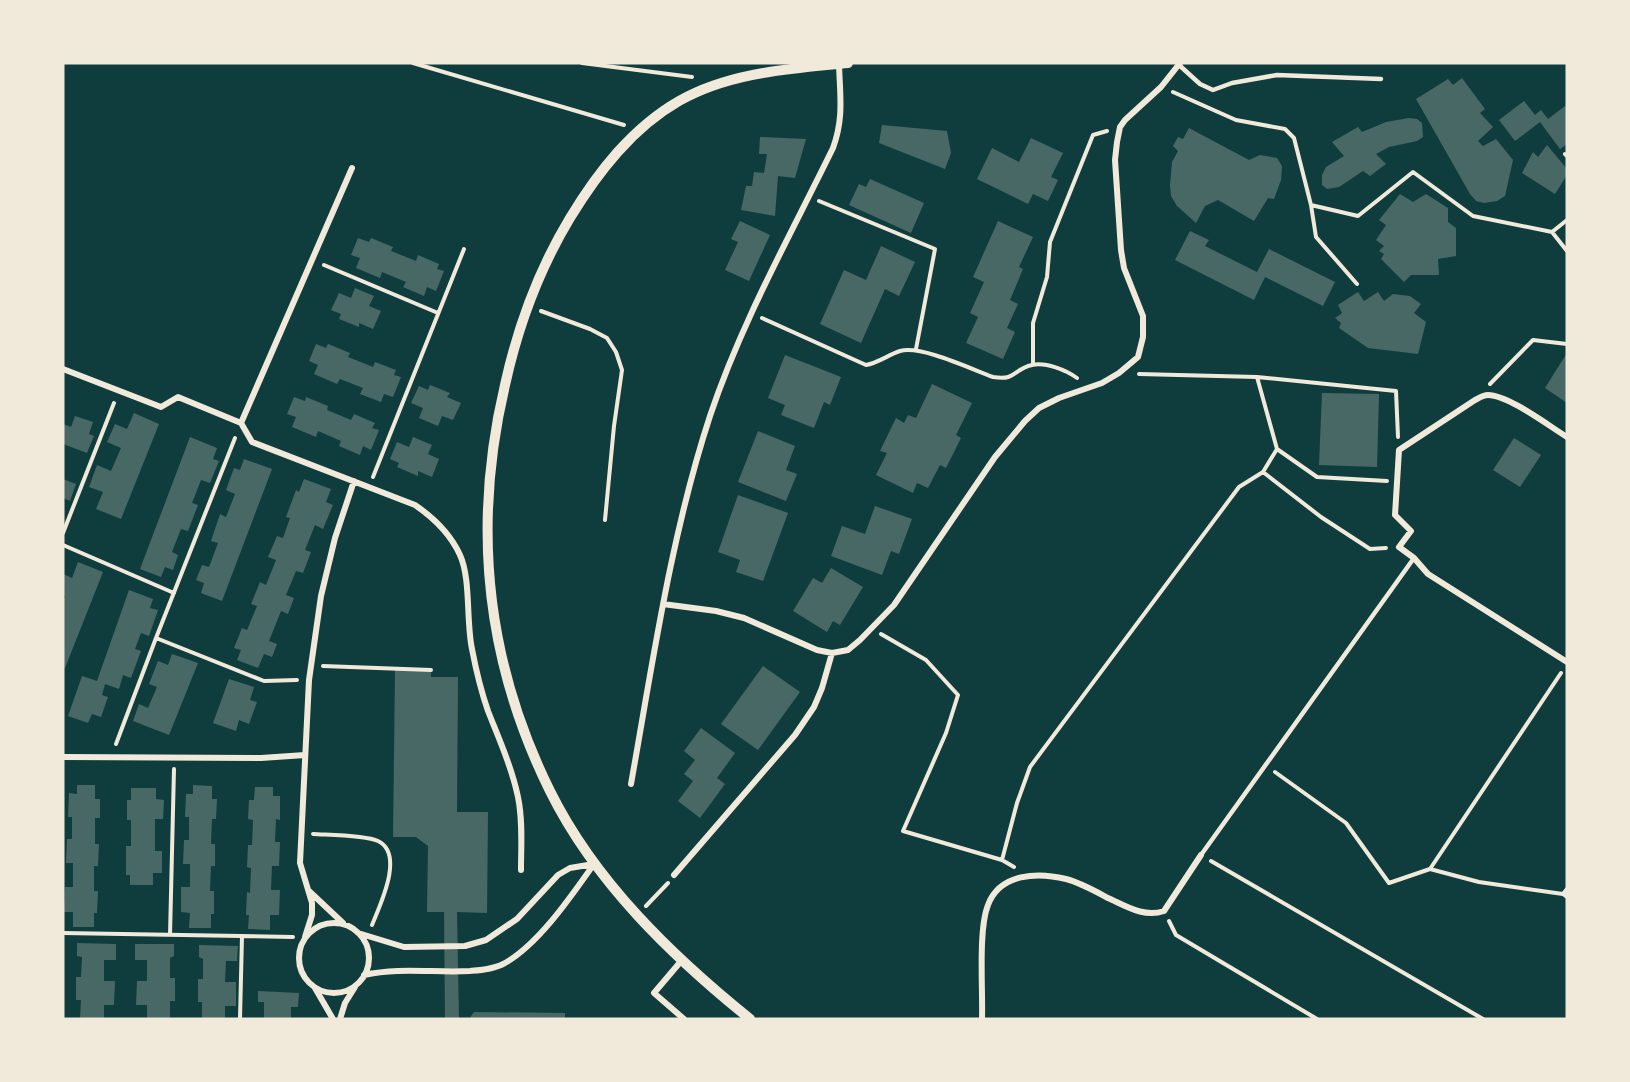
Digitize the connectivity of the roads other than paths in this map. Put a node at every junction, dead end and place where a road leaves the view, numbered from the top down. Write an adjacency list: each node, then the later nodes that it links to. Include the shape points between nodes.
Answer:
1 (843, 63): 10 (street, via 839,129 833,148 731,358 694,473); 17 (street, via 783,69 725,81 678,102 639,130 584,196 545,264 521,320 490,463 487,527 491,603 509,687 534,755 555,801)
2 (1180, 64): 3 (lane, via 1200,84 1213,90 1277,75); 11 (street, via 1120,127 1115,160 1124,268 1143,316 1138,357 1119,373 1039,408 1025,421 894,605 848,650)
3 (1381, 79)
4 (352, 168): 6 (street)
5 (63, 369): 6 (street, via 161,407 178,397)
6 (241, 423): 8 (street, via 252,442)
7 (1567, 437): 9 (street, via 1518,406 1485,395 1399,450 1395,515 1411,531 1399,547)
8 (354, 482): 13 (street, via 323,586 310,665); 18 (street, via 429,514 443,528 461,558 472,650 518,795)
9 (1414, 558): 12 (street, via 1428,574); 16 (lane)
10 (663, 604): 11 (street, via 744,618); 15 (street)
11 (832, 653): 19 (street, via 818,698 795,735)
12 (1567, 663)
13 (305, 755): 14 (street); 20 (street, via 300,863)
14 (63, 757)
15 (631, 784)
16 (1201, 855): 32 (street, via 1164,911 1155,914 1142,913 1069,880 1048,875 1028,875 1010,881 988,905)
17 (594, 864): 22 (street, via 570,868 558,875 517,919 486,940 465,946 404,947); 24 (street); 25 (street, via 538,935 505,963 468,971 398,970)
18 (521, 870)
19 (674, 876)
20 (307, 888): 21 (street); 23 (street, via 312,915)
21 (345, 925): 22 (street); 23 (street, via 324,924)
22 (358, 933): 25 (street, via 369,954)
23 (305, 937): 27 (street, via 298,959 300,970)
24 (682, 960): 30 (street, via 654,993); 31 (street)
25 (364, 975): 26 (street)
26 (355, 986): 27 (street, via 337,993); 29 (street)
27 (315, 988): 28 (street)
28 (333, 1019)
29 (340, 1019)
30 (684, 1019)
31 (750, 1019)
32 (982, 1019)

